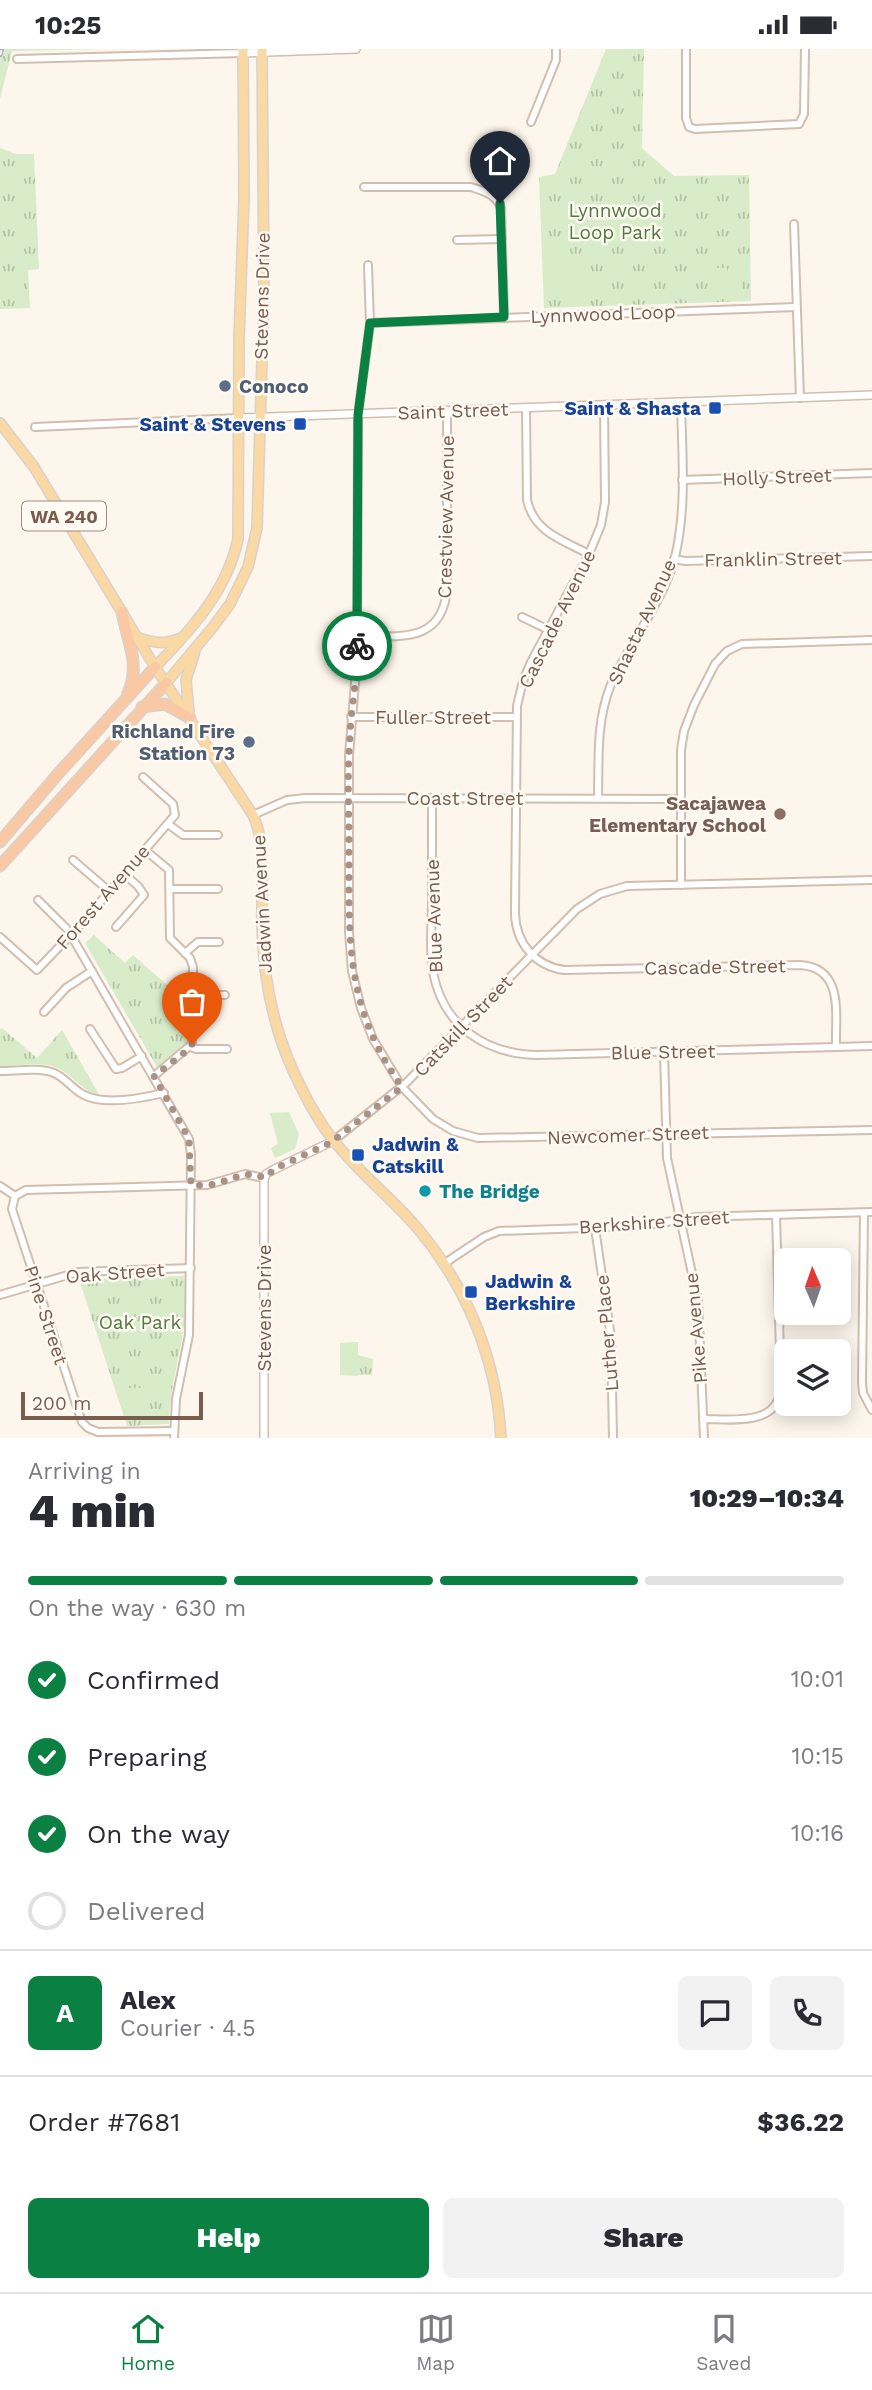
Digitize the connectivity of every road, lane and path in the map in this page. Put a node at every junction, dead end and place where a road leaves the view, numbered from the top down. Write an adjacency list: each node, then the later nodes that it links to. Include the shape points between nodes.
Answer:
1 (356, 49): 6 (street)
2 (556, 49): 8 (street)
3 (686, 49): 4 (street, via 685,118 695,129 799,124 804,114)
4 (805, 49)
5 (243, 51): 6 (street); 7 (street); 24 (main road, Stevens Drive)
6 (262, 51): 25 (main road, Stevens Drive)
7 (18, 58)
8 (531, 122)
9 (364, 187): 11 (street, via 471,187 485,192 500,203)
10 (794, 224): 14 (street)
11 (502, 239): 12 (street); 15 (street)
12 (457, 240)
13 (369, 265): 16 (street)
14 (796, 307): 15 (street, Lynnwood Loop); 18 (street)
15 (504, 317): 16 (street, Lynnwood Loop)
16 (370, 323): 23 (street)
17 (872, 395): 18 (street, Saint Street)
18 (800, 398): 19 (street, Saint Street)
19 (681, 403): 20 (street, Saint Street); 29 (street, Shasta Avenue)
20 (604, 406): 21 (street, Saint Street); 30 (street, Cascade Avenue, via 605,502)
21 (526, 408): 22 (street, Saint Street); 30 (street, via 529,511 550,534)
22 (447, 411): 23 (street, Saint Street); 37 (street, Crestview Avenue, via 444,610 434,624 417,634)
23 (358, 415): 25 (street, Saint Street); 37 (street, Newcomer Street)
24 (239, 418): 25 (street, Saint Street); 27 (street, Saint Street); 38 (main road, Stevens Drive, via 236,548 214,597)
25 (260, 418): 40 (main road, Stevens Drive, via 259,516 252,553 230,604)
26 (0, 423): 33 (main road, WA 240, via 34,467)
27 (35, 428)
28 (872, 473): 29 (street, Holly Street)
29 (682, 481): 32 (street, Shasta Avenue)
30 (589, 554): 35 (street, Cascade Avenue)
31 (872, 557): 32 (street, Franklin Street)
32 (674, 559): 52 (street, Shasta Avenue, via 610,687 599,733)
33 (122, 612): 36 (main road, WA 240); 43 (highway, WA 240, via 135,665 134,680)
34 (522, 617): 35 (street)
35 (549, 630): 46 (street, Cascade Avenue, via 523,681)
36 (137, 636): 38 (main road, via 161,643); 41 (main road, WA 240)
37 (357, 636): 45 (street, Newcomer Street)
38 (182, 638): 41 (main road, Stevens Drive)
39 (872, 639): 53 (street, via 742,644 727,651 715,664 688,716 682,740)
40 (197, 646): 42 (main road, Stevens Drive); 47 (main road, via 186,680)
41 (155, 667): 42 (main road, Jadwin Avenue / WA 240); 43 (highway)
42 (166, 683): 44 (highway); 47 (main road, Jadwin Avenue)
43 (123, 703): 57 (highway, WA 240)
44 (142, 707): 47 (highway, via 165,704); 60 (highway)
45 (351, 717): 46 (street, Fuller Street); 49 (street, Newcomer Street)
46 (515, 717): 51 (street, Cascade Avenue)
47 (190, 718): 54 (main road, Jadwin Avenue)
48 (143, 777): 55 (street, via 174,806 175,815)
49 (349, 798): 50 (street, Coast Street); 54 (street, Coast Street, via 287,800); 88 (street, Newcomer Street, via 352,971 373,1039)
50 (432, 798): 51 (street, Coast Street); 78 (street, Blue Avenue, via 433,970 442,999)
51 (515, 798): 52 (street, Coast Street); 73 (street, Cascade Avenue, via 515,924)
52 (598, 798): 53 (street, Coast Street)
53 (681, 799): 63 (street)
54 (253, 815): 92 (main road, Jadwin Avenue, via 261,848 263,952 271,1003 288,1058)
55 (168, 824): 56 (street, via 183,835); 58 (street, Forest Avenue)
56 (218, 835)
57 (0, 842)
58 (145, 850): 61 (street, Forest Avenue); 64 (street, via 169,870)
59 (73, 860): 66 (street)
60 (0, 866)
61 (124, 874): 66 (street, Forest Avenue); 68 (street, via 144,895)
62 (872, 880): 63 (street, Catskill Street)
63 (681, 885): 73 (street, Catskill Street, via 620,887 600,894 577,909)
64 (170, 889): 65 (street); 72 (street, via 169,936)
65 (218, 889)
66 (109, 891): 69 (street, Forest Avenue)
67 (38, 900): 69 (street)
68 (116, 927)
69 (72, 935): 70 (street, Forest Avenue, via 37,970); 74 (street)
70 (0, 937)
71 (219, 942): 72 (street, via 198,942)
72 (185, 953): 75 (street, via 192,963)
73 (532, 955): 78 (street, Catskill Street); 82 (street, Cascade Street, via 564,970 808,966 822,972 835,991)
74 (92, 971): 77 (street, via 66,988); 85 (street)
75 (193, 993): 76 (street); 81 (street)
76 (225, 995)
77 (44, 1012)
78 (462, 1027): 84 (street, Blue Street, via 485,1043 517,1054); 88 (street, Catskill Street)
79 (90, 1029): 85 (street, via 116,1069)
80 (872, 1046): 82 (street, Blue Street)
81 (190, 1047): 83 (street); 87 (street)
82 (836, 1047): 84 (street, Blue Street)
83 (227, 1049)
84 (664, 1052): 91 (street, Pike Avenue)
85 (142, 1056): 87 (street)
86 (0, 1072): 89 (street, via 50,1072 93,1099)
87 (154, 1076): 89 (street)
88 (402, 1087): 91 (street, Newcomer Street, via 433,1119 478,1138); 92 (street, Catskill Street)
89 (164, 1093): 94 (street, via 189,1139)
90 (872, 1129): 91 (street, Newcomer Street)
91 (666, 1134): 99 (street, Pike Avenue)
92 (333, 1141): 93 (street, Catskill Street); 101 (main road, Jadwin Avenue, via 406,1215)
93 (264, 1178): 94 (street, via 245,1174); 108 (street, Stevens Drive)
94 (191, 1185): 96 (street, via 26,1190); 102 (street)
95 (0, 1186): 96 (street)
96 (15, 1196): 103 (street, Pine Street, via 12,1209)
97 (868, 1212): 98 (street, Berkshire Street); 105 (street, via 862,1382)
98 (776, 1215): 99 (street, Berkshire Street); 106 (street, via 779,1400 769,1412 754,1419)
99 (680, 1219): 100 (street, Berkshire Street); 106 (street, Pike Avenue, via 698,1301)
100 (595, 1228): 101 (street, Berkshire Street, via 499,1231); 110 (street, Luther Place, via 611,1337)
101 (445, 1263): 109 (main road, Jadwin Avenue, via 484,1346 497,1395)
102 (191, 1268): 103 (street, Oak Street, via 78,1272); 107 (street, via 189,1335)
103 (36, 1283): 104 (street, Oak Street); 107 (street, Pine Street, via 85,1426 98,1431)
104 (0, 1295)
105 (872, 1410)
106 (703, 1419): 111 (street, Pike Avenue)
107 (174, 1434)
108 (264, 1438)
109 (501, 1438)
110 (614, 1438)
111 (704, 1438)

